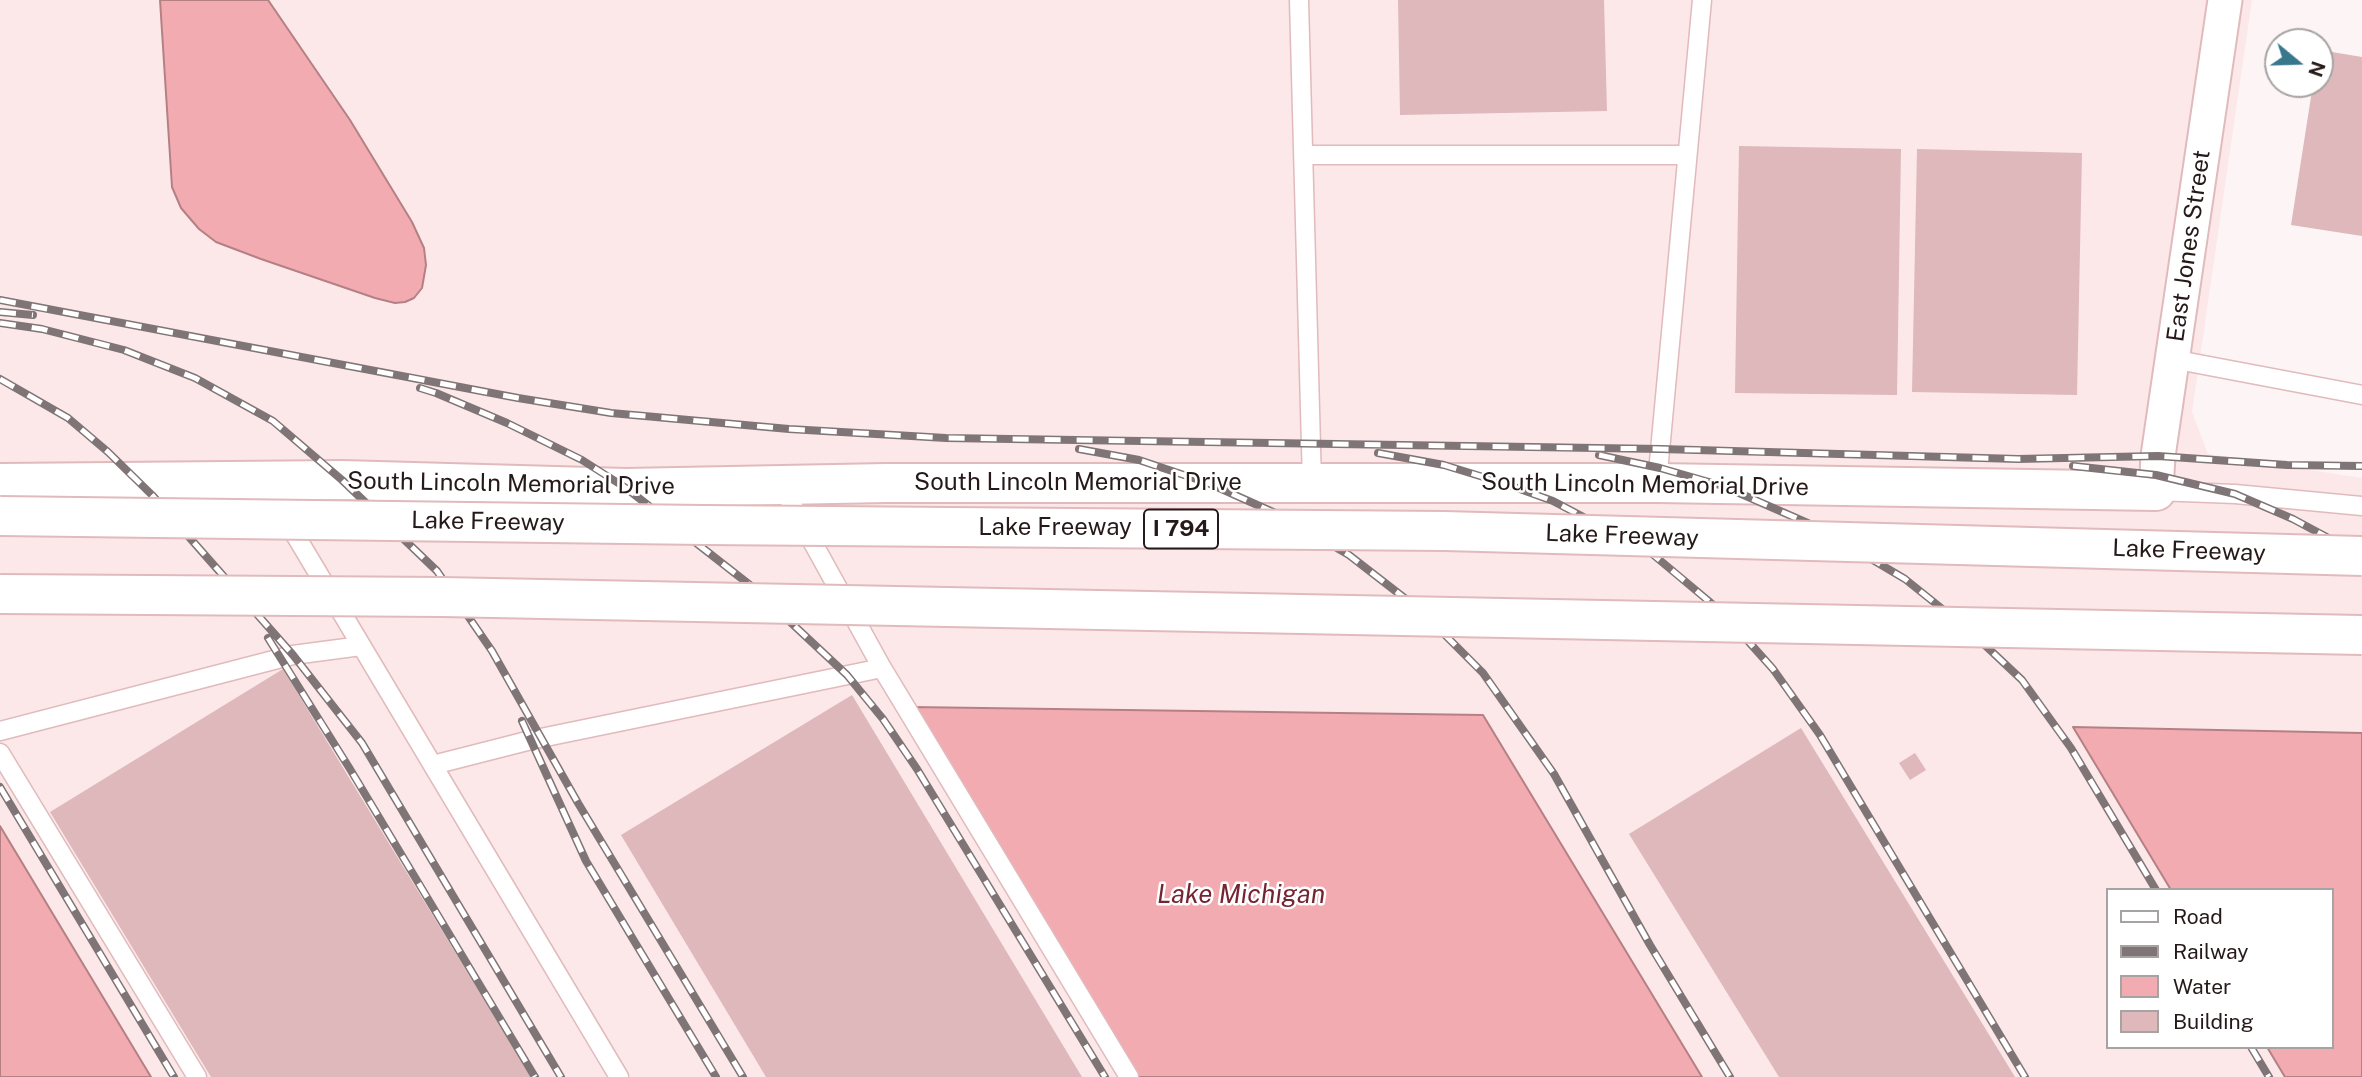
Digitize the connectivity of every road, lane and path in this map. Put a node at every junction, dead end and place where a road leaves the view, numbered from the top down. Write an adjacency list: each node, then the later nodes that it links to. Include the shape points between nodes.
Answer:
1 (1299, 0): 4 (lane)
2 (1702, 0): 5 (lane)
3 (2225, 0): 6 (street, East Jones Street)
4 (1303, 155): 5 (lane); 10 (lane)
5 (1687, 155): 11 (lane)
6 (2172, 359): 7 (lane); 13 (street, East Jones Street)
7 (2362, 395)
8 (263, 481): 9 (main road, South Lincoln Memorial Drive); 12 (main road, South Lincoln Memorial Drive, via 626,488); 19 (lane)
9 (0, 483)
10 (1312, 483): 11 (main road, South Lincoln Memorial Drive); 12 (main road, South Lincoln Memorial Drive)
11 (1657, 483): 13 (main road, South Lincoln Memorial Drive)
12 (781, 485): 20 (lane)
13 (2156, 491): 14 (lane)
14 (2362, 506)
15 (0, 516): 16 (main road, Lake Freeway / I 794, bridge, via 1444,531)
16 (2362, 556)
17 (0, 594): 18 (main road, bridge, via 442,597)
18 (2362, 635)
19 (361, 646): 21 (lane, via 293,656); 23 (lane)
20 (882, 668): 23 (lane, via 530,740); 26 (lane)
21 (0, 731)
22 (0, 753): 24 (lane)
23 (433, 765): 25 (lane)
24 (197, 1077)
25 (619, 1077)
26 (1129, 1077)

